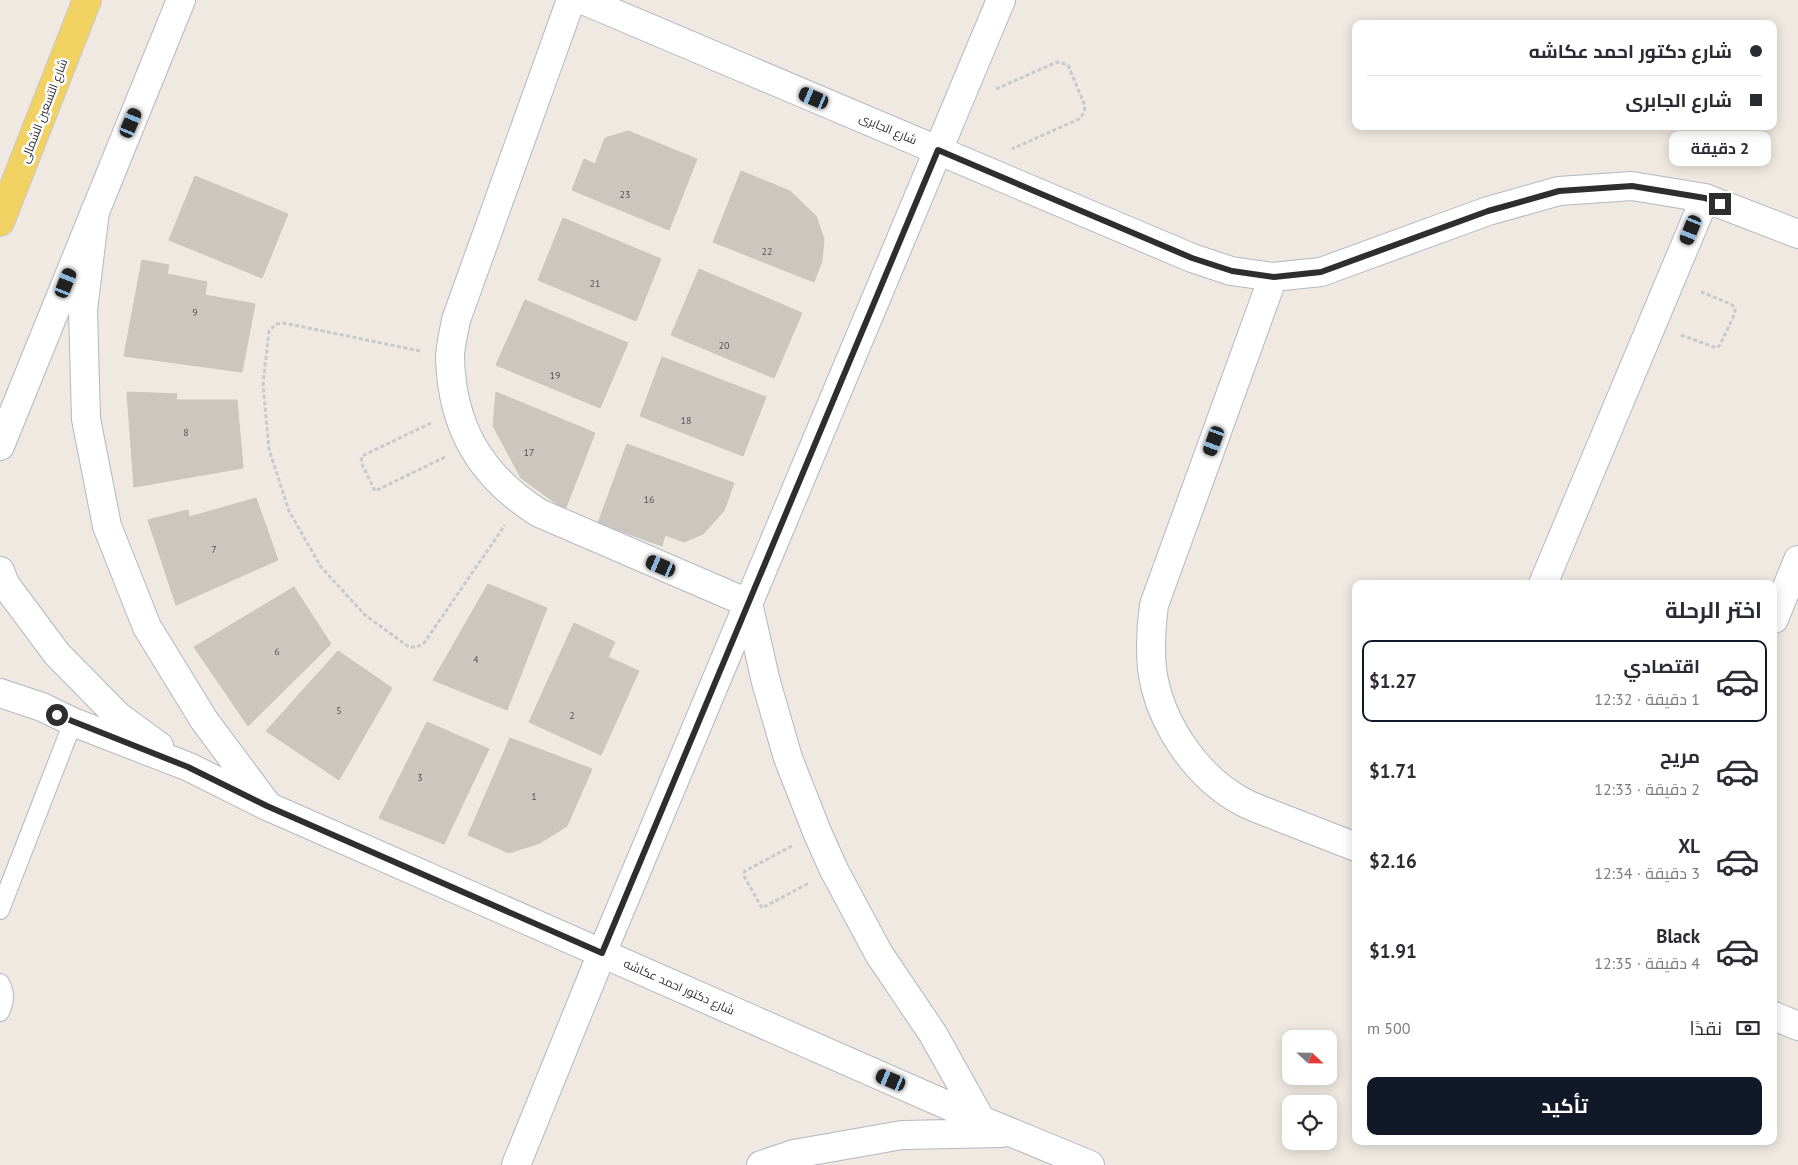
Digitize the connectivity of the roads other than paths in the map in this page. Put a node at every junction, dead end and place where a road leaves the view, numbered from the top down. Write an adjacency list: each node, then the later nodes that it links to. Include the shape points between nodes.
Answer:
1 (87, 0): 9 (main road, شارع التسعين الشمالى)
2 (181, 0): 8 (street)
3 (571, 0): 16 (street, via 456,320 450,357 457,410 471,445 492,476 520,501 539,513)
4 (584, 0): 6 (street, شارع الجابرى)
5 (1001, 0): 6 (street)
6 (938, 150): 11 (street, شارع الجابرى, via 1192,258 1232,271); 16 (street)
7 (1705, 198): 10 (street, شارع الجابرى); 11 (street, شارع الجابرى, via 1632,186 1559,191 1488,211 1321,272); 15 (street)
8 (95, 211): 12 (street); 21 (street, via 83,310 86,419 107,526 147,627 204,720)
9 (0, 222)
10 (1798, 234)
11 (1274, 277): 22 (street, via 1154,605 1150,638 1152,671 1160,703 1174,733 1216,784 1243,802)
12 (0, 446)
13 (1798, 560): 17 (street)
14 (0, 571): 20 (street, شارع دكتور احمد عكاشه, via 5,584 57,654 118,716)
15 (1545, 580)
16 (748, 603): 24 (street); 29 (street, via 788,758 834,870 879,954 933,1034)
17 (1777, 612)
18 (0, 693): 19 (street, شارع دكتور احمد عكاشه, via 42,707)
19 (72, 722): 20 (street, شارع دكتور احمد عكاشه); 23 (lane)
20 (188, 767): 21 (street, شارع دكتور احمد عكاشه)
21 (267, 806): 24 (street, شارع دكتور احمد عكاشه)
22 (1352, 846)
23 (0, 910)
24 (602, 953): 29 (street, شارع دكتور احمد عكاشه); 31 (street)
25 (0, 983): 26 (lane, via 4,995)
26 (0, 1012)
27 (1777, 1017): 28 (street)
28 (1798, 1026)
29 (981, 1120): 30 (street, شارع دكتور احمد عكاشه)
30 (1011, 1133): 32 (street, via 902,1135 794,1154); 33 (street, شارع دكتور احمد عكاشه)
31 (516, 1165)
32 (761, 1165)
33 (1090, 1165)

